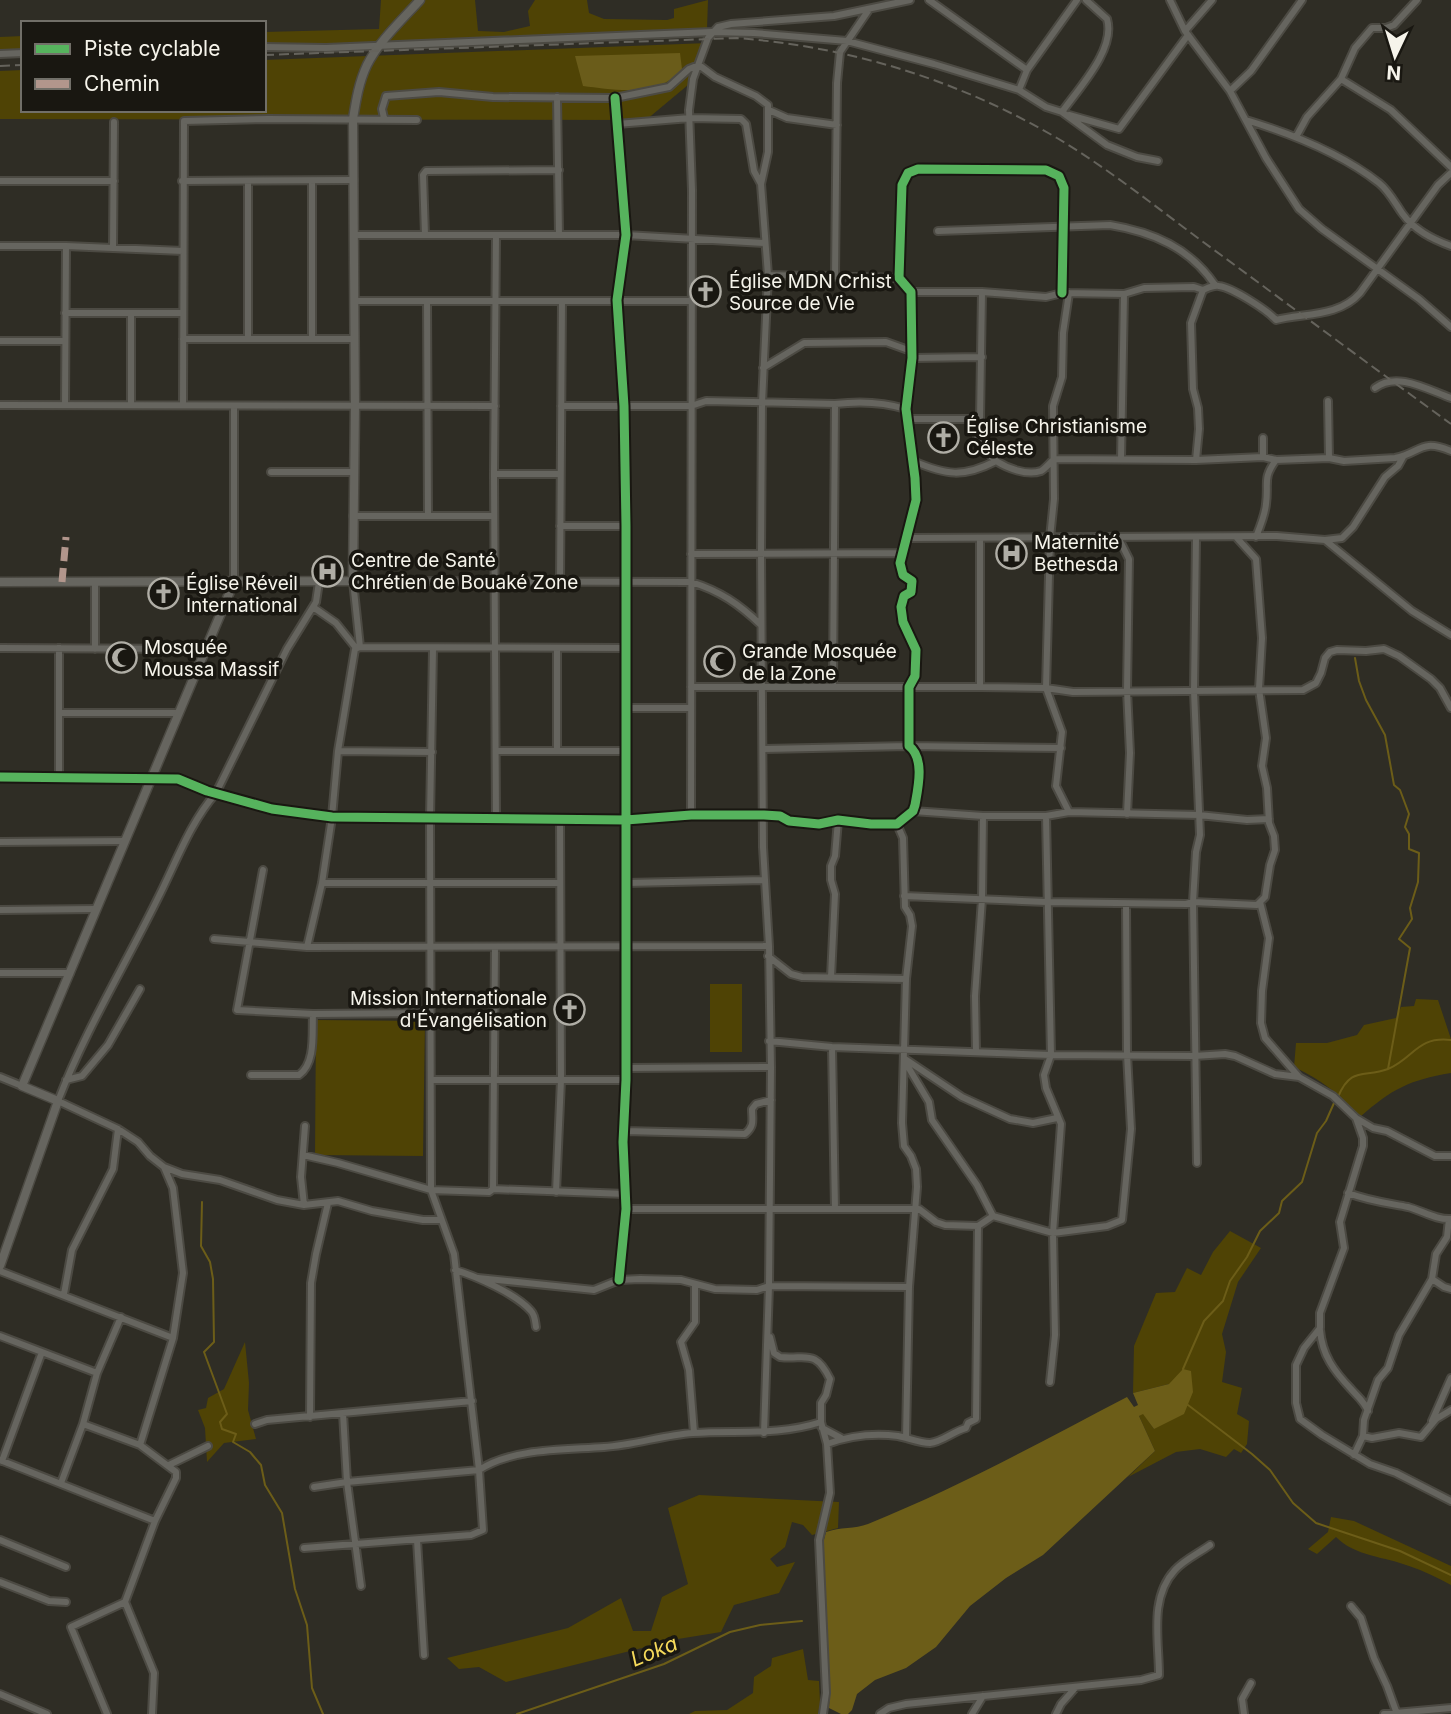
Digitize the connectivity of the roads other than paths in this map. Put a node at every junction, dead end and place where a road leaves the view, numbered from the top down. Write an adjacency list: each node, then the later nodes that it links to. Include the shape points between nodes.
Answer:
1 (420, 0): 14 (street)
2 (910, 0): 10 (street)
3 (929, 0): 19 (street)
4 (1077, 0): 19 (street)
5 (1086, 0): 26 (street, via 1107,19 1108,41)
6 (1170, 0): 12 (street)
7 (1212, 0): 12 (street)
8 (1302, 0): 22 (street, via 1251,71)
9 (1416, 0): 20 (street, via 1394,25 1373,28 1364,35)
10 (868, 10): 11 (street, via 731,24); 13 (street)
11 (712, 32): 13 (street); 14 (street); 18 (street)
12 (1187, 33): 22 (street); 26 (street, via 1119,129)
13 (847, 41): 21 (street); 34 (street, via 840,52)
14 (380, 46): 15 (street); 29 (street, via 361,79)
15 (266, 47)
16 (21, 53): 17 (street)
17 (0, 54)
18 (699, 65): 24 (street, via 668,87); 25 (street, via 755,96); 28 (street, via 689,97)
19 (1027, 70): 21 (street)
20 (1341, 79): 35 (street, via 1307,117); 37 (street, via 1391,110)
21 (1019, 90): 26 (street)
22 (1230, 92): 31 (street)
23 (557, 97): 24 (street); 27 (street, via 439,92 386,96); 38 (street)
24 (615, 97): 33 (street)
25 (769, 110): 34 (street, via 787,118); 46 (street, via 768,152)
26 (1064, 113): 36 (street, via 1107,145)
27 (384, 118): 29 (street); 30 (street)
28 (690, 118): 33 (street); 46 (street, via 745,121 754,171); 55 (street)
29 (353, 119): 40 (street); 43 (street, via 186,120)
30 (417, 120)
31 (1246, 120): 35 (street); 62 (street, via 1298,209)
32 (114, 122): 42 (street)
33 (617, 124): 54 (street)
34 (836, 125): 64 (street)
35 (1296, 137): 47 (street, via 1382,185)
36 (1158, 161)
37 (1451, 167)
38 (559, 170): 51 (street, via 426,172); 53 (street)
39 (1451, 173): 47 (street)
40 (354, 180): 45 (street); 50 (street)
41 (0, 181): 42 (street)
42 (114, 181): 60 (street)
43 (182, 181): 44 (street); 61 (street)
44 (248, 181): 45 (street); 83 (street)
45 (312, 181): 84 (street)
46 (761, 184): 56 (street)
47 (1410, 223): 59 (street); 62 (street)
48 (1063, 226): 49 (street); 65 (street, via 1063,181 1054,173 1034,169 912,170 902,185); 66 (street, via 1110,225 1147,232 1177,246); 70 (street)
49 (938, 231)
50 (354, 235): 51 (street); 73 (street)
51 (425, 235): 52 (street)
52 (496, 235): 53 (street); 75 (street)
53 (559, 235): 54 (street)
54 (626, 235): 55 (street); 72 (street)
55 (691, 240): 56 (street); 77 (street)
56 (764, 243): 63 (street)
57 (0, 246): 58 (street)
58 (66, 246): 60 (street); 78 (street)
59 (1451, 246)
60 (113, 248): 61 (street)
61 (183, 251): 80 (street)
62 (1377, 268): 66 (street, via 1346,304 1325,313 1276,320 1269,311); 81 (street)
63 (768, 275): 64 (street); 90 (street)
64 (835, 276): 65 (street)
65 (899, 278): 68 (street)
66 (1215, 285): 67 (street)
67 (1203, 290): 71 (street, via 1144,288); 117 (street, via 1191,323 1199,429)
68 (911, 292): 69 (street); 88 (street)
69 (982, 292): 70 (street, via 1046,297); 89 (street)
70 (1066, 293): 71 (street); 115 (street, via 1062,377 1053,406)
71 (1124, 295): 116 (street)
72 (617, 300): 76 (street); 77 (street); 105 (street)
73 (355, 301): 74 (street); 85 (street)
74 (427, 301): 75 (street); 102 (street)
75 (497, 301): 76 (street); 103 (street)
76 (562, 301): 104 (street)
77 (691, 301): 106 (street)
78 (65, 313): 79 (street); 87 (street)
79 (131, 313): 80 (street); 98 (street)
80 (183, 313): 82 (street)
81 (1451, 327)
82 (183, 339): 83 (street); 99 (street)
83 (248, 339): 84 (street)
84 (312, 339): 85 (street)
85 (354, 339): 101 (street)
86 (0, 341): 87 (street)
87 (65, 341): 97 (street)
88 (912, 354): 89 (street); 90 (street, via 886,342 804,343); 107 (street)
89 (982, 357): 109 (street)
90 (763, 368): 94 (street)
91 (1375, 388): 92 (street, via 1399,380)
92 (1451, 398)
93 (1328, 401): 114 (street)
94 (762, 403): 95 (street); 106 (street, via 706,401); 140 (street)
95 (835, 404): 107 (street, via 875,403); 141 (street)
96 (0, 405): 97 (street)
97 (65, 405): 98 (street)
98 (131, 405): 99 (street)
99 (183, 405): 100 (street)
100 (234, 405): 101 (street); 145 (street)
101 (355, 406): 102 (street); 122 (street)
102 (428, 406): 103 (street); 126 (street)
103 (495, 406): 123 (street)
104 (561, 406): 105 (street); 124 (street)
105 (624, 406): 106 (street); 129 (street)
106 (691, 406): 139 (street)
107 (906, 410): 108 (street)
108 (908, 419): 109 (street); 119 (street)
109 (980, 419): 120 (street, via 976,436)
110 (1263, 438): 112 (street)
111 (1451, 451): 113 (street, via 1424,445)
112 (1263, 457): 117 (street); 118 (street)
113 (1403, 457): 114 (street); 137 (street, via 1353,527 1342,538)
114 (1329, 458): 118 (street)
115 (1054, 459): 116 (street); 120 (street, via 1041,471 1027,472); 134 (street)
116 (1121, 459): 117 (street)
117 (1196, 460)
118 (1276, 460): 131 (street, via 1267,472 1266,505)
119 (912, 461): 120 (street, via 938,472 962,474); 132 (street, via 916,500)
120 (996, 461)
121 (271, 472): 122 (street)
122 (354, 472): 125 (street)
123 (494, 474): 124 (street); 127 (street)
124 (560, 474): 128 (street)
125 (353, 516): 126 (street); 142 (street)
126 (428, 516): 127 (street)
127 (494, 516): 147 (street)
128 (560, 526): 129 (street); 148 (street)
129 (626, 526): 149 (street)
130 (1118, 537): 134 (street); 135 (street); 169 (street, via 1129,559)
131 (1256, 537): 136 (street); 137 (street)
132 (905, 538): 133 (street); 138 (street)
133 (980, 538): 134 (street); 167 (street)
134 (1050, 538): 168 (street)
135 (1196, 538): 136 (street); 171 (street)
136 (1237, 538): 170 (street, via 1256,559 1262,638)
137 (1325, 540): 153 (street, via 1388,593)
138 (903, 553): 141 (street); 166 (street, via 903,575 912,581 901,607 903,622 916,650 915,676)
139 (691, 554): 140 (street); 150 (street)
140 (761, 554): 141 (street); 152 (street)
141 (833, 554): 165 (street)
142 (353, 580): 146 (street); 147 (street); 154 (street)
143 (0, 582): 144 (street)
144 (95, 582): 145 (street); 160 (street)
145 (234, 582): 146 (street); 161 (street)
146 (319, 582): 151 (street)
147 (495, 582): 148 (street); 156 (street)
148 (560, 582): 149 (street)
149 (626, 582): 150 (street); 158 (street)
150 (691, 582): 152 (street, via 714,589); 163 (street)
151 (313, 607): 154 (street); 188 (street, via 287,649)
152 (761, 625): 164 (street)
153 (1451, 635)
154 (358, 647): 162 (street); 180 (street, via 352,654)
155 (0, 648): 159 (street)
156 (495, 648): 157 (street); 162 (street); 181 (street)
157 (557, 648): 158 (street); 182 (street)
158 (626, 648): 172 (street)
159 (59, 649): 160 (street); 175 (street)
160 (95, 649): 161 (street)
161 (206, 649): 176 (street)
162 (433, 649): 184 (street)
163 (691, 687): 164 (street); 173 (street)
164 (762, 687): 165 (street); 179 (street)
165 (834, 687): 166 (street)
166 (909, 687): 167 (street); 177 (street)
167 (980, 687): 168 (street)
168 (1046, 688): 169 (street); 178 (street, via 1062,732)
169 (1127, 690): 171 (street); 191 (street)
170 (1259, 690): 171 (street); 174 (street, via 1303,690 1315,683 1330,652 1384,649 1432,679); 198 (street, via 1266,738 1262,775 1268,788)
171 (1194, 691): 194 (street)
172 (626, 708): 173 (street); 183 (street)
173 (691, 708): 192 (street)
174 (1451, 708)
175 (59, 713): 176 (street); 185 (street)
176 (179, 713): 187 (street)
177 (909, 746): 178 (street); 179 (street); 189 (street, via 918,761)
178 (1060, 748): 190 (street, via 1056,786)
179 (764, 749): 193 (street)
180 (338, 751): 184 (street); 197 (street)
181 (496, 751): 182 (street); 200 (street)
182 (557, 751): 183 (street)
183 (626, 751): 202 (street)
184 (432, 752): 199 (street)
185 (59, 776): 186 (street); 187 (street)
186 (0, 777)
187 (151, 779): 188 (street, via 178,779); 205 (street)
188 (216, 793): 197 (street, via 272,809); 250 (street, via 201,810)
189 (912, 811): 195 (street); 204 (street)
190 (1069, 813): 191 (street); 196 (street)
191 (1127, 814): 194 (street)
192 (691, 815): 193 (street); 202 (street)
193 (764, 815): 203 (street, via 799,823); 208 (street)
194 (1199, 815): 198 (street); 216 (street)
195 (982, 816): 196 (street); 214 (street)
196 (1046, 816): 215 (street)
197 (332, 817): 199 (street); 209 (street)
198 (1269, 819): 217 (street, via 1275,850)
199 (430, 820): 200 (street); 210 (street)
200 (496, 820): 201 (street)
201 (560, 820): 202 (street); 211 (street)
202 (626, 820): 212 (street)
203 (838, 820): 204 (street); 232 (street, via 831,866 835,894)
204 (897, 824): 213 (street, via 903,838)
205 (125, 841): 206 (street); 219 (street)
206 (0, 842)
207 (263, 870): 222 (street)
208 (764, 880): 212 (street); 223 (street)
209 (322, 883): 210 (street); 224 (street)
210 (430, 883): 211 (street); 225 (street)
211 (561, 883): 227 (street)
212 (626, 883): 228 (street)
213 (904, 896): 214 (street); 233 (street, via 912,926)
214 (982, 899): 215 (street); 240 (street)
215 (1046, 902): 218 (street); 242 (street)
216 (1193, 902): 217 (street, via 1245,906); 218 (street); 243 (street)
217 (1260, 902): 248 (street, via 1269,937 1261,1023 1265,1038)
218 (1126, 904): 241 (street)
219 (96, 909): 220 (street); 231 (street)
220 (0, 910)
221 (214, 939): 222 (street)
222 (248, 943): 224 (street); 236 (street, via 237,1010)
223 (769, 946): 228 (street); 229 (street)
224 (307, 947): 225 (street)
225 (430, 947): 226 (street); 235 (street)
226 (495, 947): 227 (street); 252 (street)
227 (561, 947): 228 (street); 253 (street)
228 (626, 947): 246 (street)
229 (768, 956): 232 (street, via 791,974); 237 (street)
230 (0, 973): 231 (street)
231 (70, 973): 255 (street)
232 (831, 977): 233 (street)
233 (906, 979): 239 (street)
234 (140, 989): 250 (street, via 108,1045 82,1076)
235 (430, 1013): 236 (street); 251 (street)
236 (313, 1014): 247 (street, via 310,1063 305,1071 299,1075)
237 (769, 1041): 238 (street); 245 (street)
238 (832, 1047): 239 (street); 275 (street)
239 (903, 1049): 240 (street); 244 (street)
240 (976, 1051): 242 (street)
241 (1127, 1054): 242 (street); 243 (street); 282 (street, via 1131,1129 1122,1220)
242 (1051, 1055): 258 (street, via 1044,1074)
243 (1195, 1056): 248 (street, via 1225,1054 1275,1074); 265 (street)
244 (903, 1058): 258 (street, via 962,1097 1010,1119 1033,1123); 276 (street, via 904,1146 915,1169); 278 (street, via 929,1102 932,1120)
245 (771, 1067): 246 (street); 256 (street)
246 (626, 1068): 254 (street)
247 (251, 1075)
248 (1299, 1077): 259 (street, via 1333,1096)
249 (0, 1078): 255 (street)
250 (66, 1080): 257 (street)
251 (430, 1080): 252 (street); 268 (street)
252 (495, 1080): 253 (street); 267 (street)
253 (561, 1080): 254 (street); 269 (street)
254 (626, 1080): 262 (street)
255 (22, 1086): 257 (street)
256 (771, 1100): 262 (street, via 752,1109 754,1121 745,1134); 277 (street)
257 (58, 1101): 261 (street); 283 (street)
258 (1057, 1118): 282 (street, via 1061,1124)
259 (1356, 1118): 264 (street, via 1435,1156); 270 (street, via 1363,1146)
260 (304, 1126): 263 (street)
261 (118, 1129): 266 (street); 292 (street, via 113,1170 72,1250)
262 (625, 1130): 271 (street)
263 (303, 1155): 268 (street); 273 (street)
264 (1451, 1156)
265 (1197, 1163)
266 (164, 1167): 273 (street); 298 (street, via 173,1188 183,1273)
267 (493, 1189): 268 (street); 269 (street)
268 (431, 1190): 280 (street)
269 (556, 1192): 271 (street)
270 (1348, 1193): 279 (street); 296 (street, via 1340,1222 1344,1248 1320,1313)
271 (626, 1194): 274 (street)
272 (328, 1203): 273 (street); 280 (street); 308 (street, via 312,1283)
273 (304, 1205)
274 (626, 1209): 277 (street); 287 (street)
275 (835, 1209): 276 (street); 277 (street)
276 (915, 1209): 281 (street, via 941,1225); 290 (street)
277 (769, 1210): 289 (street)
278 (993, 1216): 281 (street); 282 (street)
279 (1450, 1219): 286 (street)
280 (441, 1220): 284 (street)
281 (978, 1226): 317 (street, via 976,1419 932,1443)
282 (1053, 1233): 302 (street, via 1055,1335)
283 (0, 1268): 292 (street)
284 (455, 1270): 285 (street); 304 (street)
285 (478, 1278): 287 (street, via 594,1290); 294 (street, via 532,1312)
286 (1432, 1279): 291 (street); 305 (street, via 1399,1335)
287 (619, 1280): 288 (street)
288 (695, 1283): 289 (street, via 742,1291); 313 (street, via 695,1322 681,1342 689,1370)
289 (769, 1286): 290 (street); 295 (street)
290 (909, 1287): 317 (street)
291 (1451, 1289)
292 (64, 1294): 293 (street)
293 (121, 1317): 298 (street); 300 (street)
294 (536, 1327)
295 (768, 1328): 311 (street, via 774,1353 809,1356 827,1373 830,1384 821,1404); 314 (street)
296 (1320, 1328): 305 (street, via 1330,1365 1364,1401); 321 (street, via 1296,1365 1297,1411 1300,1419)
297 (0, 1336): 299 (street)
298 (173, 1338): 319 (street)
299 (42, 1352): 300 (street); 322 (street)
300 (97, 1373): 309 (street)
301 (1451, 1378): 303 (street)
302 (1050, 1382)
303 (1444, 1394): 306 (street); 312 (street)
304 (472, 1401): 307 (street); 324 (street)
305 (1367, 1411): 315 (street)
306 (1450, 1411): 312 (street)
307 (343, 1413): 308 (street); 325 (street)
308 (310, 1417): 310 (street)
309 (82, 1424): 319 (street); 326 (street)
310 (255, 1424)
311 (821, 1425): 314 (street); 316 (street); 318 (street)
312 (1430, 1425): 315 (street, via 1421,1437 1399,1433)
313 (694, 1433): 314 (street); 324 (street, via 635,1445 510,1456)
314 (764, 1433)
315 (1363, 1436): 321 (street)
316 (841, 1438): 317 (street); 318 (street)
317 (906, 1438)
318 (827, 1444): 351 (street, via 830,1493 819,1540)
319 (140, 1445): 323 (street)
320 (208, 1446): 323 (street)
321 (1354, 1455): 328 (street)
322 (1, 1461): 326 (street)
323 (169, 1465): 329 (street, via 176,1478)
324 (479, 1470): 325 (street); 331 (street, via 484,1530)
325 (346, 1482): 327 (street); 332 (street)
326 (61, 1483): 329 (street)
327 (314, 1487)
328 (1451, 1500)
329 (155, 1521): 339 (street)
330 (0, 1540): 335 (street)
331 (417, 1540): 332 (street); 341 (street)
332 (357, 1545): 334 (street); 337 (street)
333 (1210, 1545): 343 (street, via 1176,1568 1162,1590 1156,1625 1159,1675)
334 (304, 1548)
335 (66, 1567)
336 (0, 1582): 338 (street, via 49,1601)
337 (361, 1586)
338 (66, 1602)
339 (125, 1602): 349 (street, via 71,1628); 350 (street, via 154,1673)
340 (1351, 1606): 347 (street, via 1362,1618)
341 (424, 1654)
342 (1251, 1683): 355 (street, via 1242,1699)
343 (1076, 1687): 345 (street); 354 (street)
344 (0, 1694): 348 (street)
345 (983, 1696): 352 (street, via 906,1704); 353 (street)
346 (1451, 1708): 347 (street)
347 (1397, 1713): 356 (street)
348 (47, 1714)
349 (107, 1714)
350 (152, 1714)
351 (823, 1714)
352 (880, 1714)
353 (972, 1714)
354 (1056, 1714)
355 (1244, 1714)
356 (1384, 1714)

